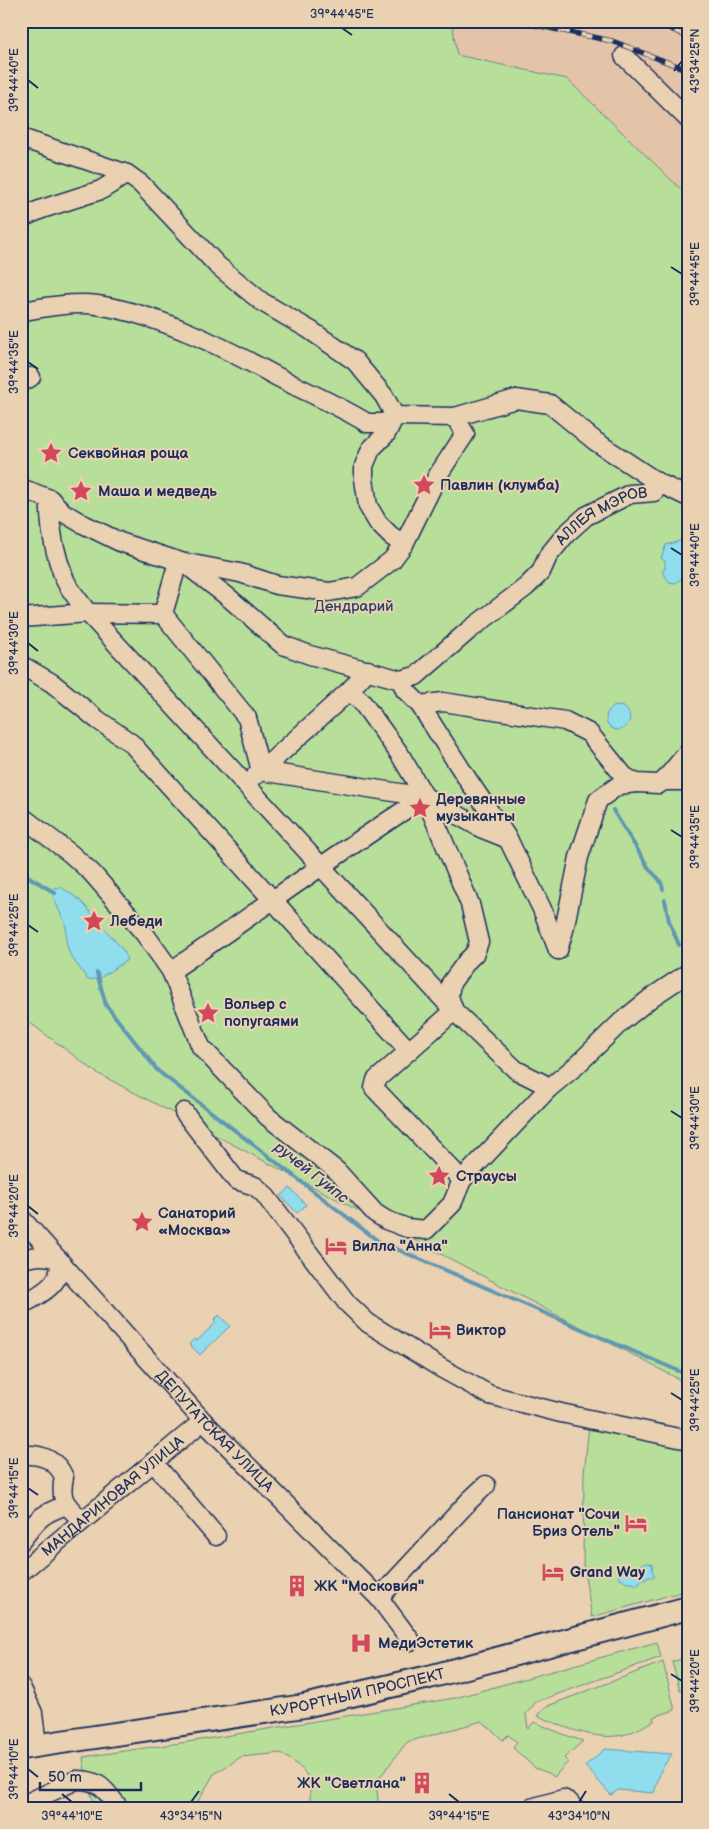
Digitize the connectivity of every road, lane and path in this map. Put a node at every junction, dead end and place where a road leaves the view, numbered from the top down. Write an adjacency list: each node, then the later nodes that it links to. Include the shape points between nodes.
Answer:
1 (624, 56): 2 (street)
2 (688, 119)
3 (21, 138): 4 (street)
4 (127, 174): 5 (street, via 101,190); 7 (street, via 141,184 217,265 262,302 356,361 384,396)
5 (21, 218)
6 (21, 312): 9 (street, via 43,307 95,305 132,312 251,361)
7 (395, 416): 8 (street); 9 (street, via 384,423); 10 (street, via 386,434)
8 (455, 417): 11 (street, via 516,399 550,404 595,441); 15 (street, via 466,434 438,475)
9 (367, 423): 10 (street)
10 (371, 449): 15 (street, via 364,466 368,506 378,523)
11 (657, 482): 13 (street); 22 (street, АЛЛЕЯ МЭРОВ, via 654,492 630,494 586,516 566,534 548,556 541,572 526,587 416,676)
12 (21, 491): 14 (street)
13 (688, 497)
14 (50, 499): 16 (street, via 64,513 120,542); 17 (street, via 55,546 66,582)
15 (404, 544): 16 (street, via 392,560 358,588 329,592 277,585 240,572)
16 (181, 562): 18 (street); 21 (street, via 228,597 283,645)
17 (88, 613): 18 (street); 19 (street); 30 (street)
18 (163, 614): 26 (street, via 247,718)
19 (21, 618)
20 (21, 665): 35 (street, via 52,683 131,743)
21 (368, 670): 22 (street); 23 (street)
22 (401, 680): 24 (street, via 405,690)
23 (349, 691): 26 (street); 31 (street, via 361,701 399,753)
24 (420, 706): 29 (street, via 444,702 565,721 589,733 624,776); 33 (street)
25 (688, 752): 27 (street)
26 (260, 771): 30 (street); 31 (street)
27 (664, 781): 28 (street); 29 (street, via 659,784)
28 (688, 781)
29 (636, 783): 33 (street, via 619,785 598,800 579,857 558,950)
30 (248, 785): 34 (street)
31 (425, 797): 33 (street); 34 (street); 38 (street, via 470,904 479,942 451,983 449,996)
32 (21, 816): 36 (street, via 92,873 144,933)
33 (508, 839)
34 (321, 866): 35 (street); 38 (street)
35 (274, 901): 36 (street); 39 (street)
36 (171, 971): 42 (street, via 201,1047 268,1117 337,1171 375,1213 407,1228 426,1230 452,1204)
37 (688, 973): 40 (street, via 621,1022)
38 (454, 1011): 39 (street); 40 (street, via 516,1070)
39 (409, 1051): 42 (street, via 376,1080 374,1088)
40 (548, 1089): 42 (street)
41 (184, 1112): 48 (street, via 236,1180 255,1186 264,1194 347,1302 368,1323 490,1395)
42 (462, 1180)
43 (21, 1218): 45 (street, ДЕПУТАТСКАЯ УЛИЦА)
44 (21, 1260): 45 (street, via 42,1255)
45 (59, 1260): 46 (street, via 61,1271 58,1278 40,1295); 47 (street, ДЕПУТАТСКАЯ УЛИЦА)
46 (21, 1305)
47 (204, 1421): 50 (street, МАНДАРИНОВАЯ УЛИЦА); 57 (street, ДЕПУТАТСКАЯ УЛИЦА)
48 (688, 1440)
49 (21, 1456): 52 (street, via 40,1455 57,1465 64,1477 61,1490)
50 (153, 1462): 53 (street, МАНДАРИНОВАЯ УЛИЦА); 54 (street)
51 (486, 1485): 57 (street)
52 (67, 1505): 53 (street); 55 (street, via 48,1511)
53 (82, 1521): 56 (street, МАНДАРИНОВАЯ УЛИЦА)
54 (216, 1536)
55 (21, 1541)
56 (21, 1572)
57 (379, 1598): 59 (street, ДЕПУТАТСКАЯ УЛИЦА)
58 (688, 1608): 61 (main road, КУРОРТНЫЙ ПРОСПЕКТ, via 429,1677 304,1706)
59 (411, 1641)
60 (21, 1687): 61 (street, via 33,1712)
61 (29, 1747)
62 (569, 1803): 65 (street)
63 (21, 1806): 64 (street, via 76,1780 86,1780 103,1788)
64 (120, 1808)
65 (531, 1808)

